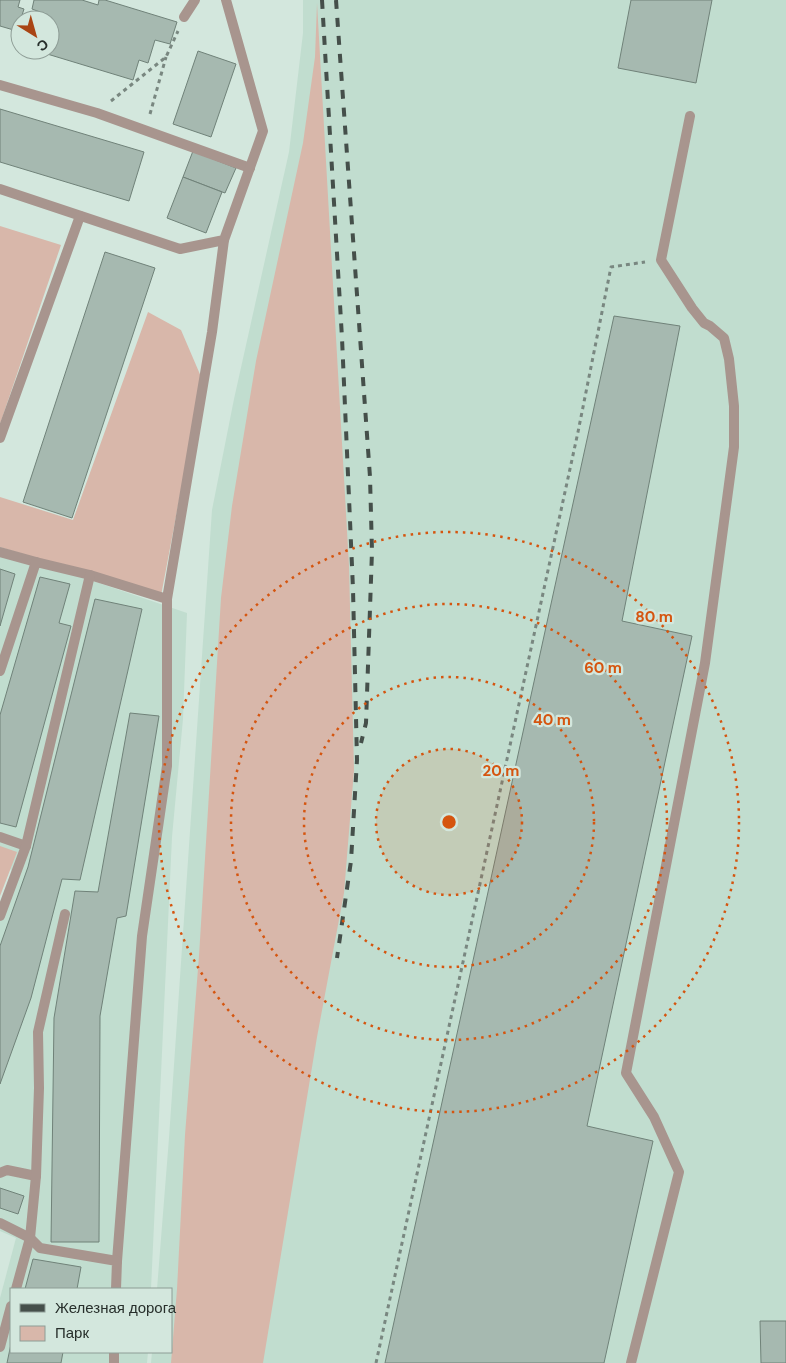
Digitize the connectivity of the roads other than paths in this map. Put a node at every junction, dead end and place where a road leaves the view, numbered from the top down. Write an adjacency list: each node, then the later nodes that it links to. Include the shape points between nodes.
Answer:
1 (196, 0): 3 (lane)
2 (226, 0): 6 (lane, via 263,131)
3 (184, 17)
4 (0, 85): 6 (lane, via 97,113)
5 (690, 116): 29 (lane, via 660,260 704,323 724,338 734,406 734,447 705,663 626,1073 654,1117 679,1172)
6 (250, 168): 9 (lane)
7 (0, 189): 8 (lane)
8 (80, 216): 9 (lane, via 180,249); 10 (lane)
9 (224, 240): 14 (lane, via 212,332)
10 (0, 438)
11 (0, 552): 12 (lane)
12 (36, 562): 13 (lane); 15 (lane)
13 (90, 575): 14 (lane); 17 (lane)
14 (167, 599): 24 (lane, via 167,766 142,936)
15 (0, 671)
16 (0, 837): 17 (lane)
17 (26, 846): 19 (lane)
18 (65, 914): 21 (lane, via 38,1032)
19 (0, 916)
20 (0, 1173): 21 (lane, via 7,1170)
21 (36, 1176): 23 (lane)
22 (0, 1223): 23 (lane)
23 (30, 1238): 24 (lane, via 40,1248); 25 (lane)
24 (117, 1261): 26 (lane)
25 (16, 1288)
26 (116, 1288)
27 (10, 1310): 28 (lane)
28 (0, 1348)
29 (631, 1363)

